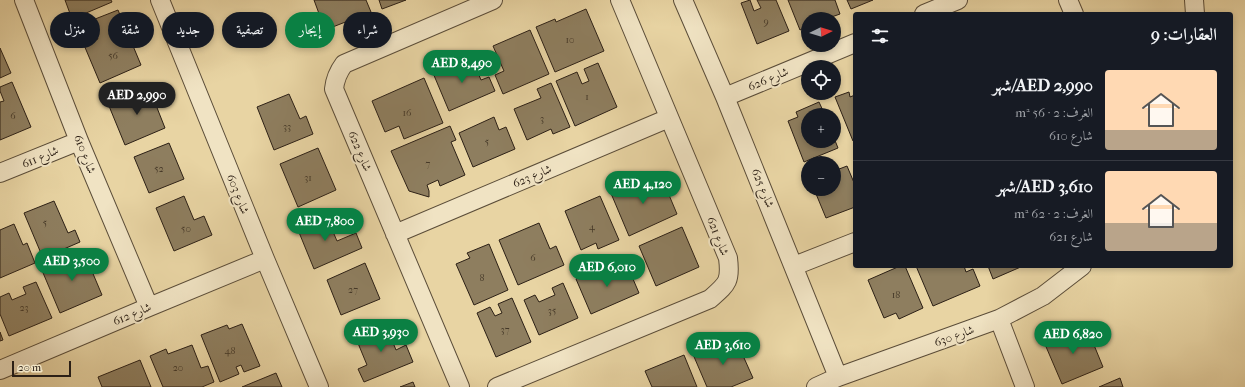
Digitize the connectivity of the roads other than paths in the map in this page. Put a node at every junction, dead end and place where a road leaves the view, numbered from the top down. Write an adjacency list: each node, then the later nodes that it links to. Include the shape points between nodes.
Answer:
1 (24, 0): 15 (street, شارع 610)
2 (493, 0): 17 (street, شارع 622, via 344,64 338,72 334,89)
3 (620, 0): 14 (street, شارع 621)
4 (683, 0): 13 (street, شارع 625)
5 (958, 0): 9 (street)
6 (1068, 0): 10 (street)
7 (1194, 0): 11 (street)
8 (164, 1): 19 (street, شارع 603)
9 (929, 12)
10 (1073, 12)
11 (1195, 12)
12 (853, 44): 13 (street, شارع 626)
13 (725, 97): 20 (street, شارع 625)
14 (669, 118): 17 (street, شارع 623); 28 (street, شارع 621, via 728,258 730,272 727,283 710,299)
15 (79, 141): 16 (street, شارع 611); 22 (street, شارع 610)
16 (0, 174)
17 (396, 234): 27 (street, شارع 622)
18 (853, 243): 20 (street)
19 (264, 259): 22 (street, شارع 612); 26 (street, شارع 603)
20 (794, 266): 25 (street, شارع 625)
21 (1079, 268): 23 (street, شارع 630, via 1043,296)
22 (149, 307): 24 (street, شارع 612)
23 (999, 319): 25 (street, شارع 630); 30 (street)
24 (0, 370)
25 (838, 377): 29 (street, شارع 630)
26 (319, 387)
27 (460, 387)
28 (497, 387)
29 (816, 387)
30 (1025, 387)

